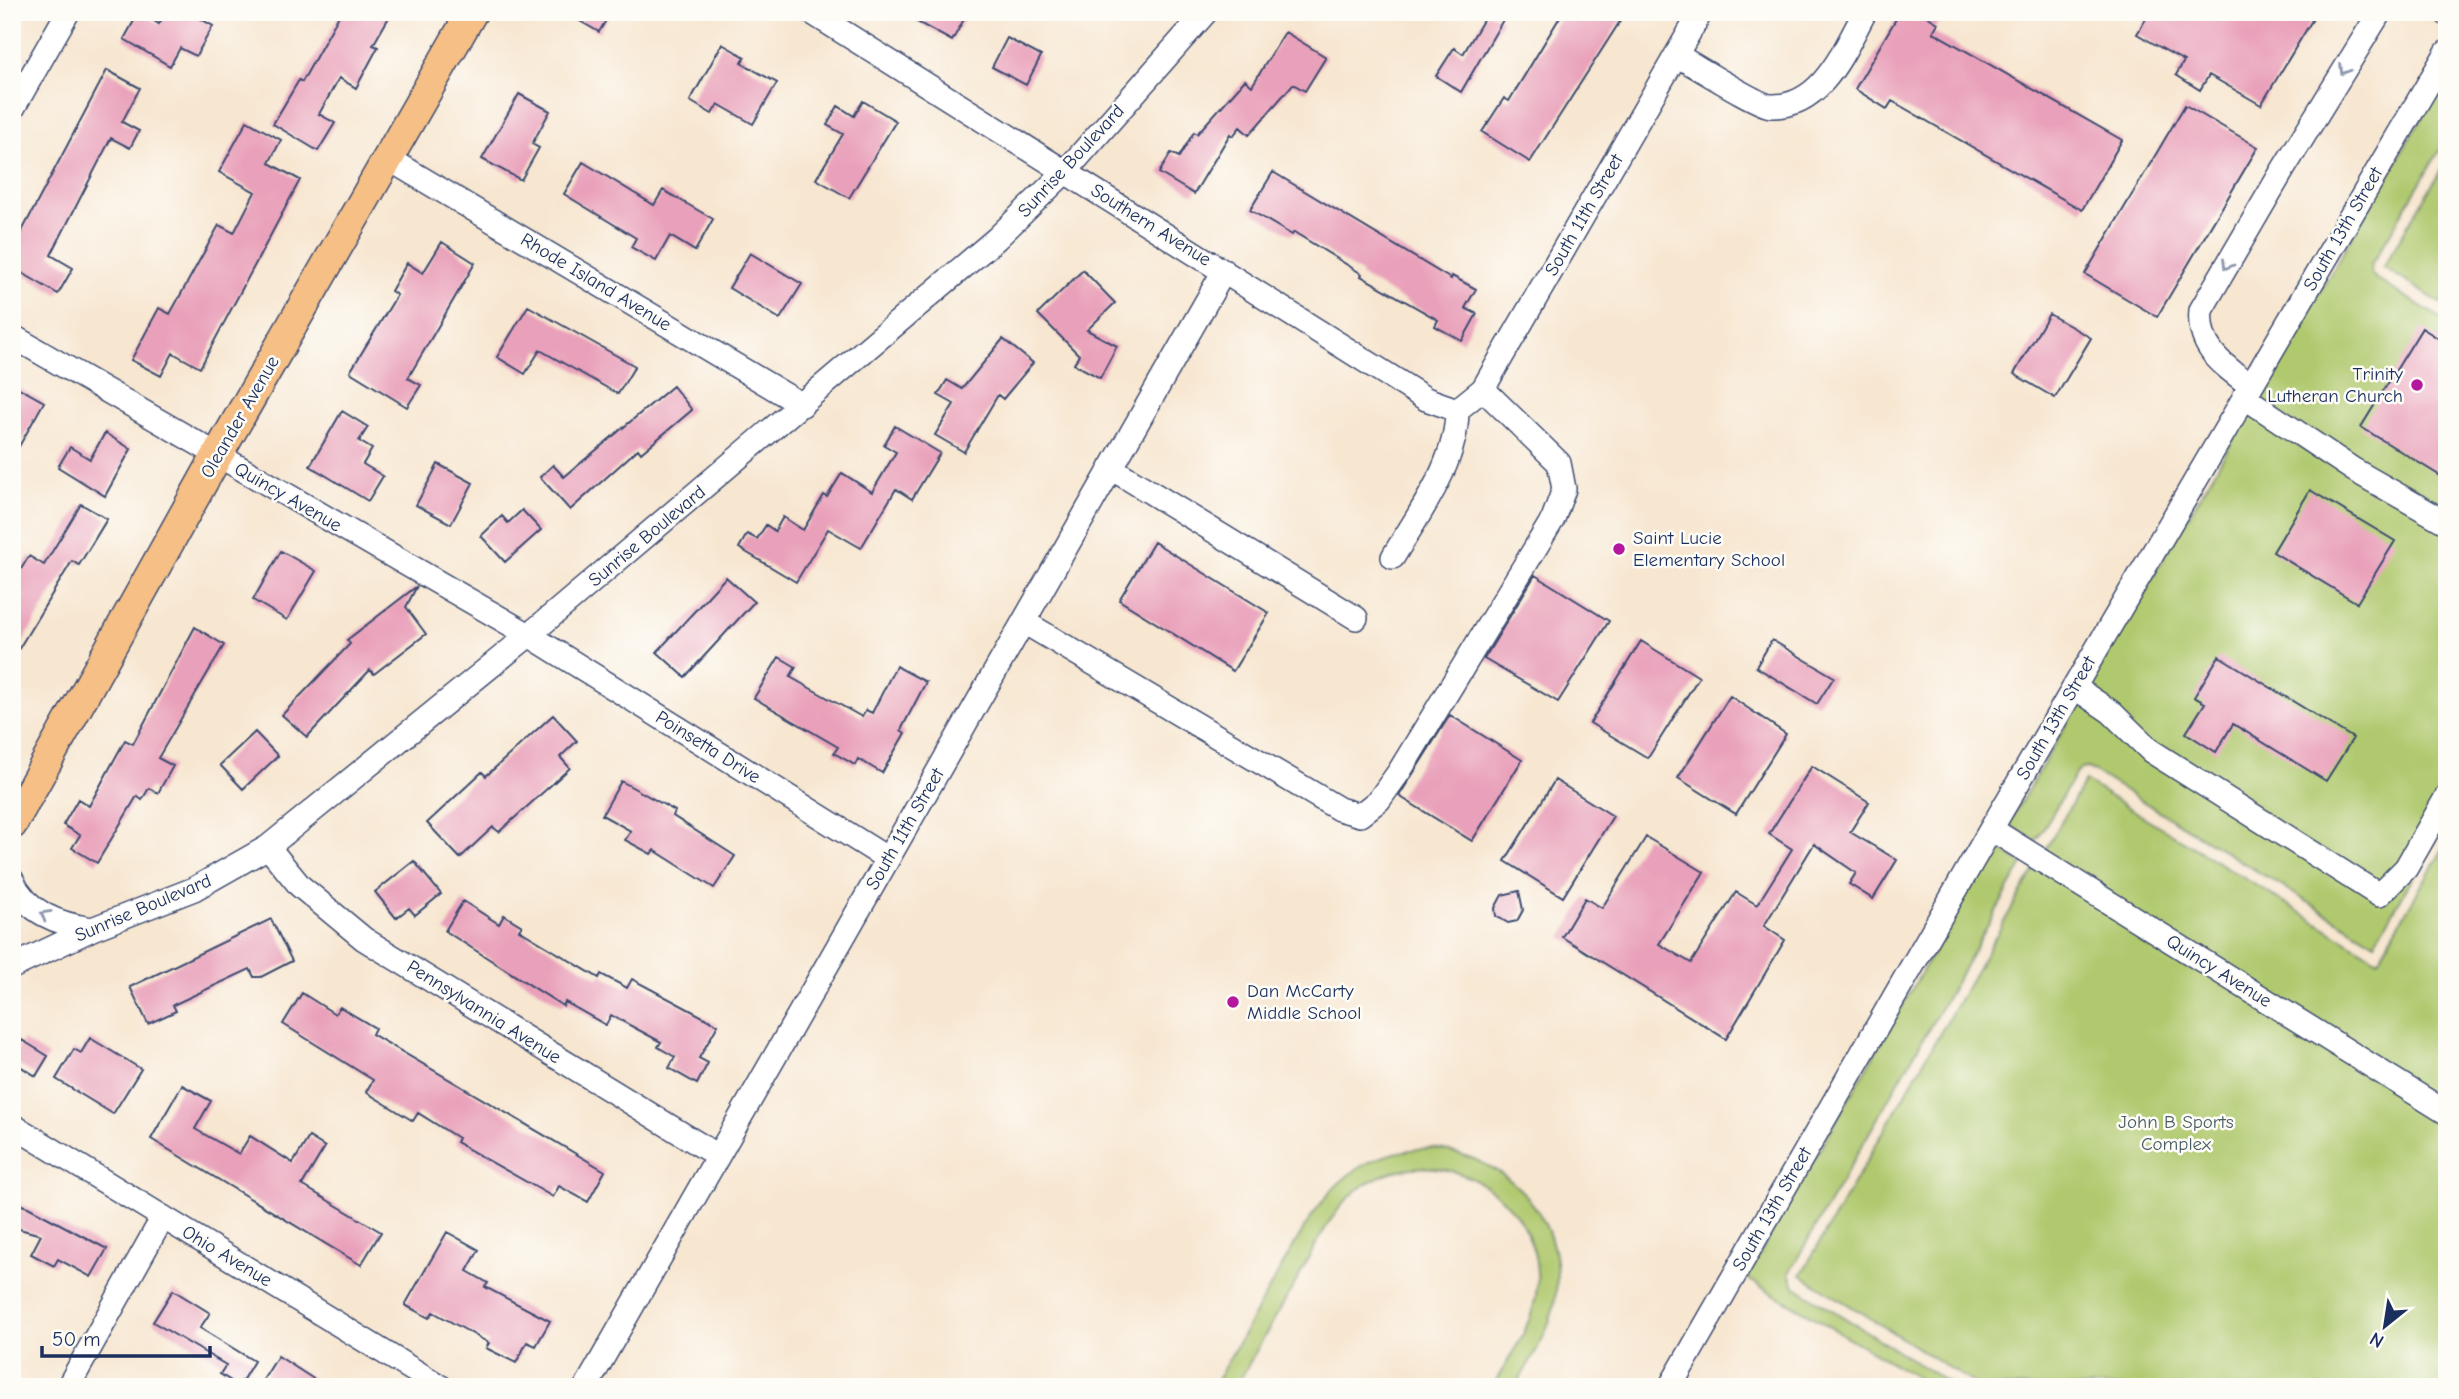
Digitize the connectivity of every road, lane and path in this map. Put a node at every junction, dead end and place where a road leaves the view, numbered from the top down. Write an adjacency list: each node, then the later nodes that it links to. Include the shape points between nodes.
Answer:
1 (68, 12): 11 (street)
2 (472, 12): 12 (main road, Oleander Avenue)
3 (811, 12): 8 (street, Southern Avenue)
4 (1206, 12): 13 (street, Sunrise Boulevard)
5 (1701, 12): 10 (street, South 11th Street)
6 (1865, 12): 10 (street, via 1830,73 1805,99 1770,106)
7 (2380, 12): 17 (street, one-way to 17, via 2202,310 2204,342)
8 (837, 19): 13 (street, Southern Avenue)
9 (2447, 52): 17 (street, South 13th Street)
10 (1676, 55): 16 (street, South 11th Street)
11 (12, 110)
12 (389, 159): 18 (street, Rhode Island Avenue); 20 (main road, Oleander Avenue)
13 (1066, 171): 14 (street, Southern Avenue); 18 (street, Sunrise Boulevard, via 996,239)
14 (1224, 271): 19 (street, Southern Avenue, via 1426,399); 21 (street, South 11th Street)
15 (12, 337): 20 (street, Quincy Avenue)
16 (1483, 389): 19 (street, South 11th Street); 25 (street, via 1559,463 1564,489 1553,519 1399,772 1379,800 1360,815 1339,809)
17 (2248, 391): 22 (street, via 2354,470); 27 (street, South 13th Street)
18 (802, 405): 26 (street, Sunrise Boulevard)
19 (1457, 410): 23 (street, via 1449,456)
20 (217, 456): 26 (street, Quincy Avenue); 29 (main road, Oleander Avenue)
21 (1111, 468): 24 (street); 25 (street, South 11th Street)
22 (2447, 523)
23 (1393, 557)
24 (1356, 618)
25 (1024, 622): 32 (street, South 11th Street)
26 (529, 635): 31 (street, Sunrise Boulevard); 32 (street, Poinsetta Drive)
27 (2074, 687): 28 (street, via 2111,712 2151,751 2379,895 2406,868); 30 (street, South 13th Street)
28 (2447, 796)
29 (12, 824)
30 (1991, 829): 36 (street, Quincy Avenue); 43 (street, South 13th Street)
31 (268, 847): 34 (street, Sunrise Boulevard, via 194,889); 38 (street, Pennsylvannia Avenue, via 300,886 364,939)
32 (888, 859): 38 (street, South 11th Street)
33 (12, 880): 34 (street, one-way to 33, via 38,912)
34 (92, 929): 35 (street, Sunrise Boulevard)
35 (14, 968)
36 (2447, 1114)
37 (12, 1126): 39 (street, Ohio Avenue)
38 (718, 1156): 42 (street, South 11th Street)
39 (163, 1217): 40 (street); 41 (street, Ohio Avenue)
40 (68, 1387)
41 (441, 1387)
42 (586, 1387)
43 (1670, 1387)

